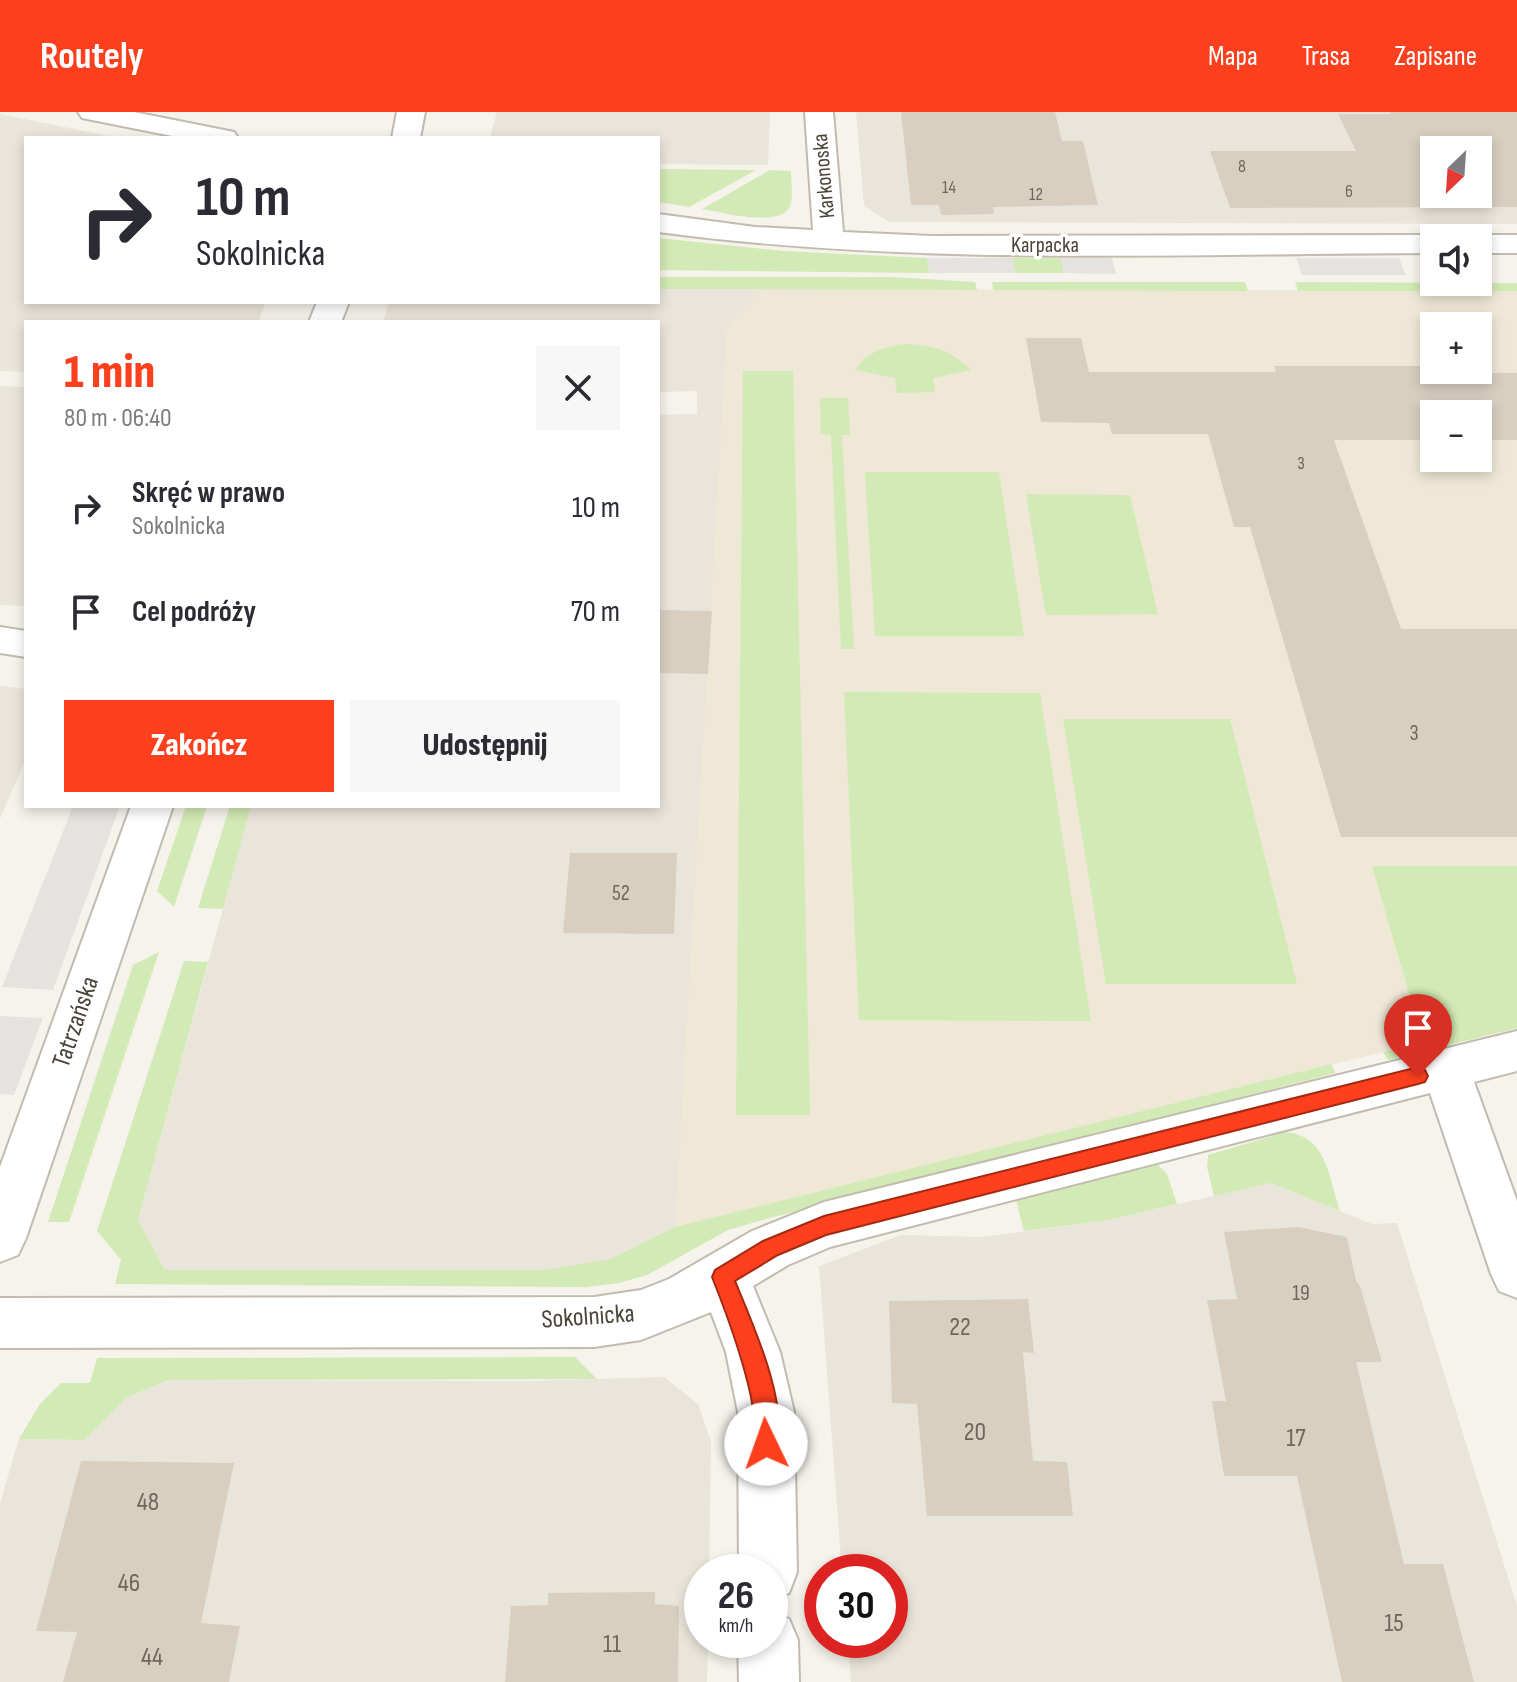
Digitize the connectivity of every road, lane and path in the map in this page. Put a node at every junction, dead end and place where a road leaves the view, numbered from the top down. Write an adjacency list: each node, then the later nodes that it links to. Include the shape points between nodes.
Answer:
1 (92, 112): 4 (street)
2 (411, 112): 5 (street)
3 (819, 112): 7 (street, Karkonoska)
4 (214, 136)
5 (406, 136)
6 (660, 223): 7 (street, Karpacka)
7 (829, 241): 8 (street, Karpacka)
8 (1420, 244)
9 (1492, 244): 10 (street)
10 (1517, 244)
11 (0, 640): 12 (street)
12 (24, 644)
13 (151, 808): 16 (street, Tatrzańska)
14 (1517, 1051): 15 (street, Sokolnicka)
15 (1446, 1069): 17 (street); 18 (street, Sokolnicka, via 824,1225 770,1248)
16 (0, 1238)
17 (1517, 1274)
18 (723, 1277): 19 (street, Sokolnicka, via 641,1315 594,1322); 20 (street, via 753,1352 766,1412)
19 (0, 1323)
20 (768, 1554)
21 (768, 1658): 22 (street)
22 (769, 1682)

